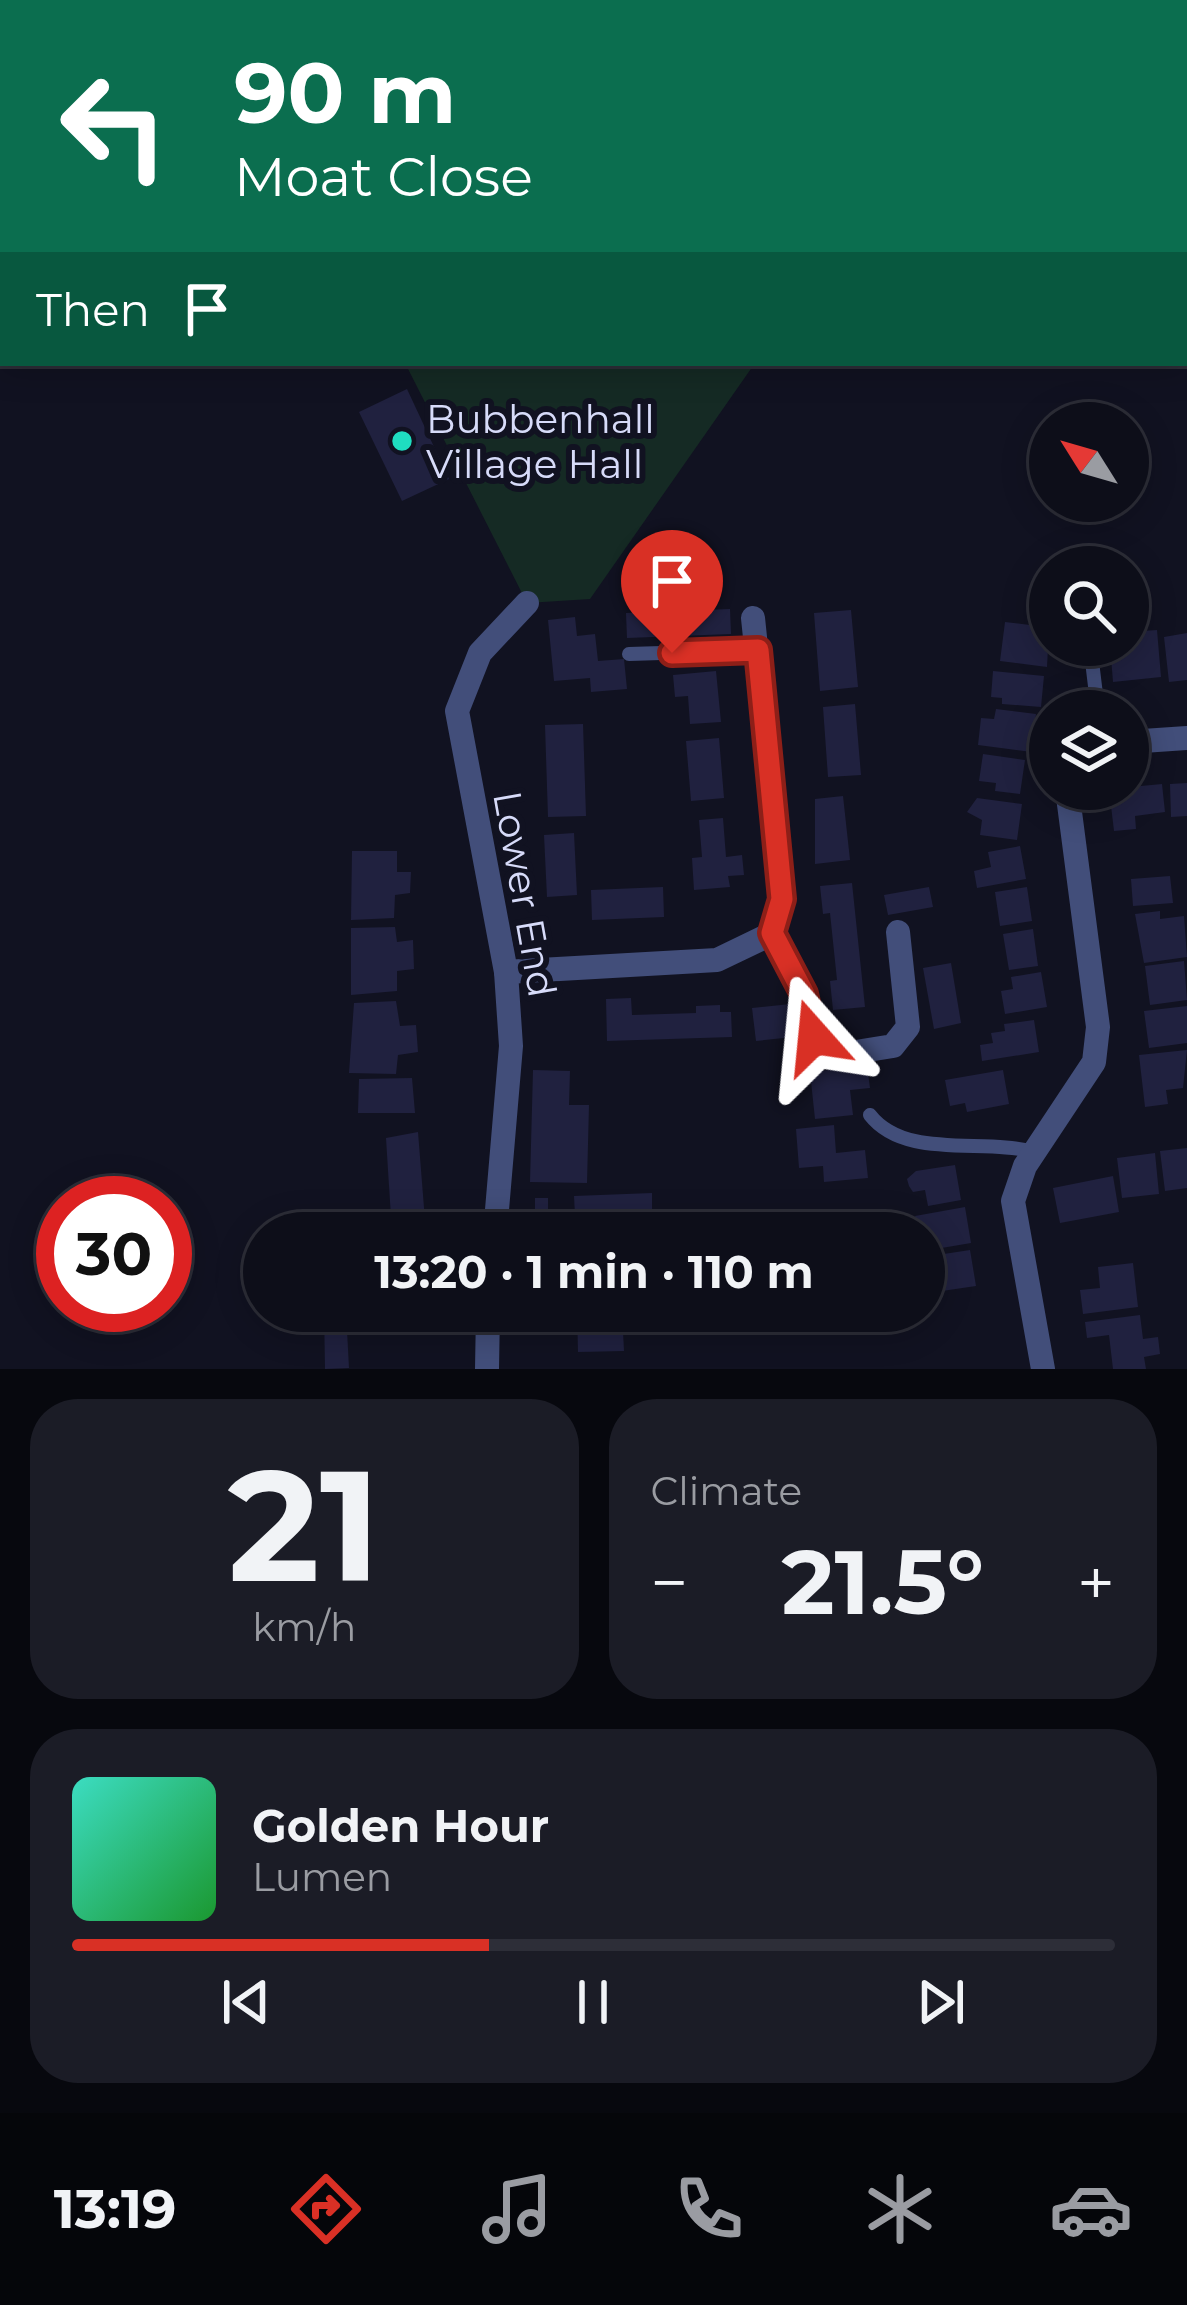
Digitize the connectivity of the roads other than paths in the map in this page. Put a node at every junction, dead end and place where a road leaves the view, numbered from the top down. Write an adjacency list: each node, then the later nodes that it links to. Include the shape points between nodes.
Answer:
1 (527, 603): 10 (street, Lower End, via 480,653 457,711)
2 (753, 619): 3 (street)
3 (758, 650): 4 (lane); 9 (street, via 782,899)
4 (628, 654)
5 (1187, 739): 6 (street)
6 (1149, 741)
7 (1070, 810): 12 (street, via 1098,1027 1094,1062)
8 (898, 932): 9 (street, via 908,1028 893,1046 837,1055 814,1037 804,994)
9 (772, 933): 10 (street, via 717,960)
10 (506, 972): 13 (street, Lower End, via 512,1046)
11 (870, 1115): 12 (lane, via 898,1141)
12 (1035, 1152): 16 (street, via 1013,1201)
13 (497, 1212)
14 (488, 1332): 15 (street)
15 (487, 1369)
16 (1043, 1369)

